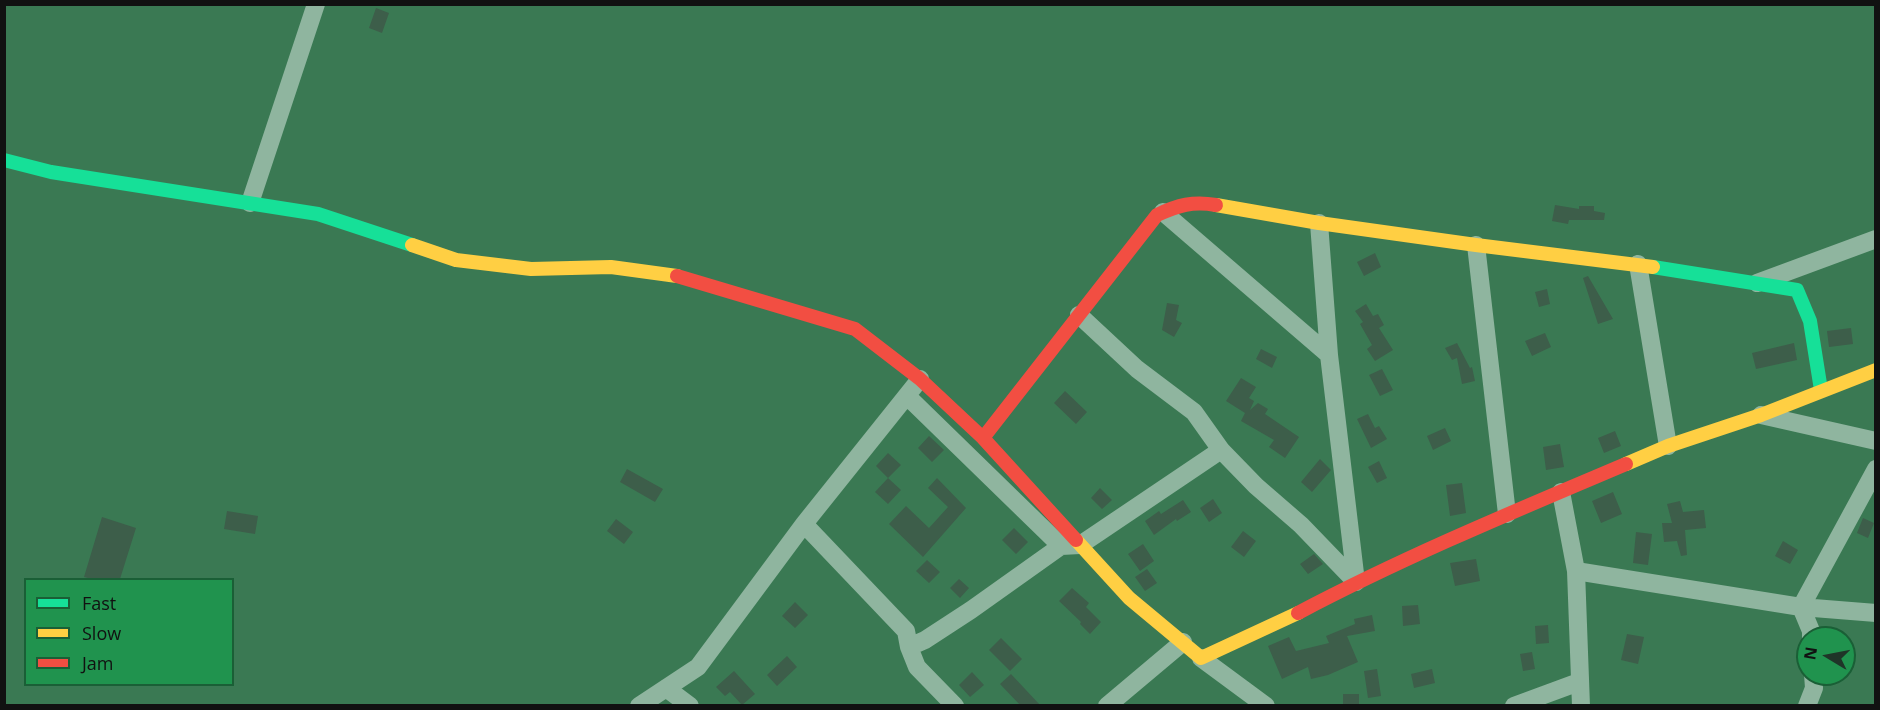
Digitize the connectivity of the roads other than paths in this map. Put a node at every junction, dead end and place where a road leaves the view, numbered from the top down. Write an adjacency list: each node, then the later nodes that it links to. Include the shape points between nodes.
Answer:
1 (316, 4): 3 (street)
2 (4, 160): 3 (street, via 51,172)
3 (250, 203): 13 (street, via 318,214 456,260 531,269 611,267 672,274 855,329)
4 (1163, 212): 5 (street, via 1175,206 1202,203); 10 (street); 11 (street)
5 (1318, 223): 7 (street); 11 (street)
6 (1875, 239): 9 (street)
7 (1476, 245): 8 (street); 23 (street)
8 (1638, 264): 9 (street); 19 (street)
9 (1755, 283): 14 (street, via 1797,290 1810,321)
10 (1080, 315): 17 (street); 20 (street, via 1137,369 1194,412)
11 (1329, 355): 28 (street)
12 (1875, 370): 14 (street)
13 (920, 379): 15 (street); 17 (street)
14 (1821, 390): 16 (street)
15 (907, 396): 24 (street); 26 (street)
16 (1761, 415): 18 (street); 19 (street)
17 (983, 438): 25 (street)
18 (1875, 441)
19 (1668, 447): 22 (street)
20 (1221, 450): 25 (street); 28 (street)
21 (1875, 469): 29 (street)
22 (1561, 492): 23 (street); 27 (street)
23 (1507, 514): 28 (street)
24 (804, 524): 33 (street, via 906,631); 37 (street, via 698,667)
25 (1080, 545): 26 (street); 32 (street, via 1129,598)
26 (1061, 546): 33 (street, via 971,610)
27 (1576, 571): 29 (street); 35 (street)
28 (1356, 582): 34 (street)
29 (1801, 606): 30 (street); 31 (street)
30 (1875, 613)
31 (1809, 626)
32 (1183, 642): 34 (street); 41 (street)
33 (909, 646): 40 (street, via 916,667)
34 (1201, 658): 42 (street)
35 (1580, 682): 43 (street); 44 (street)
36 (1814, 686): 45 (street)
37 (666, 688): 38 (street); 39 (street)
38 (639, 705)
39 (690, 705)
40 (955, 705)
41 (1107, 705)
42 (1266, 705)
43 (1514, 705)
44 (1581, 705)
45 (1808, 705)

